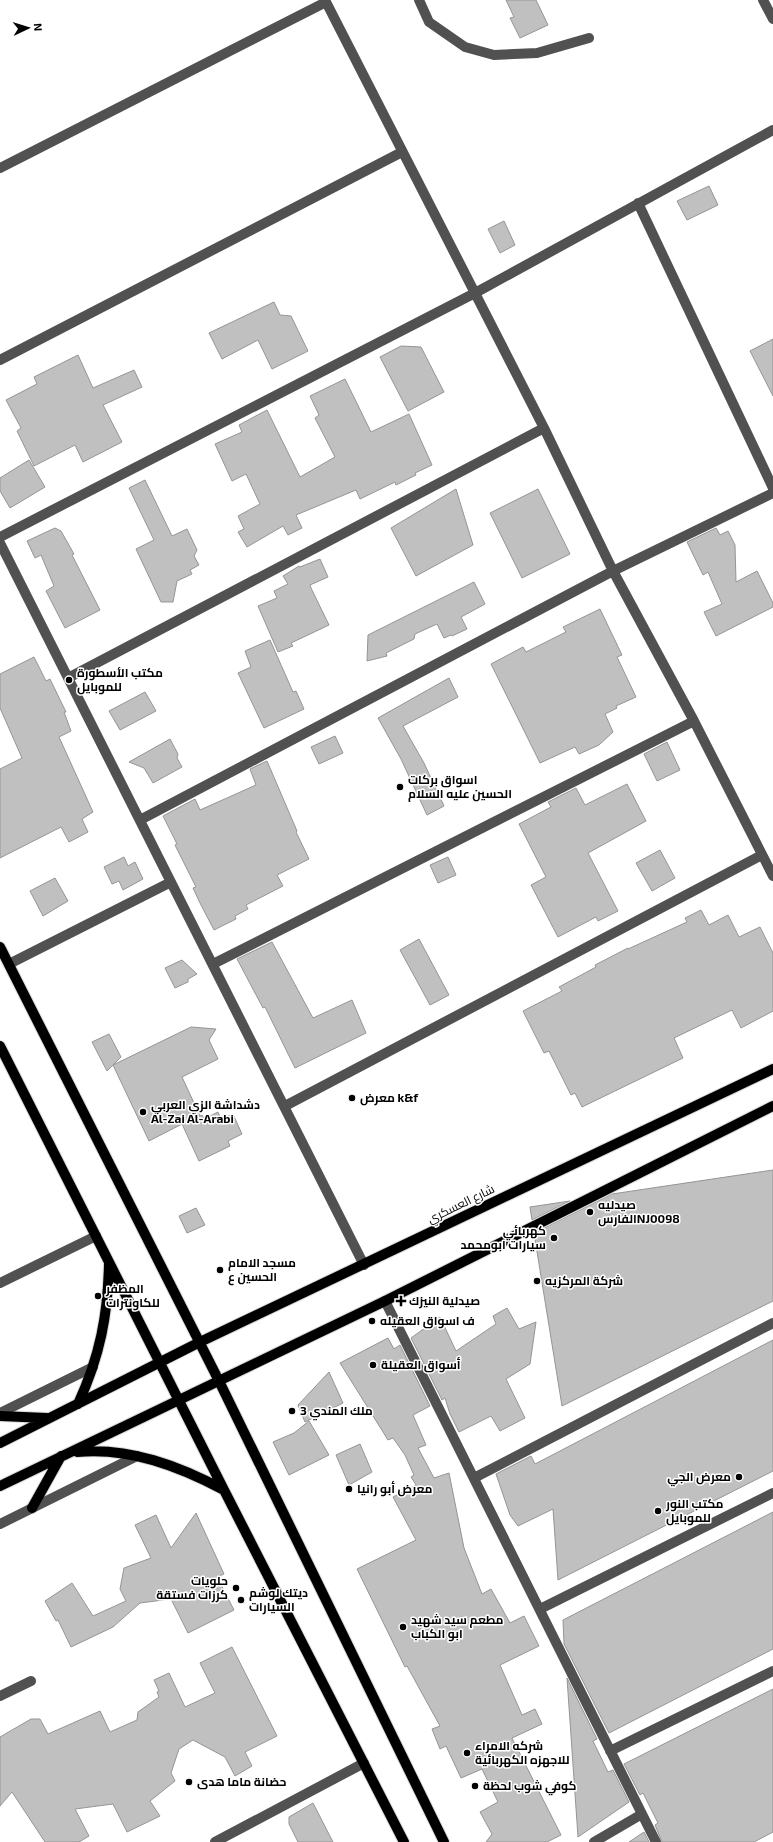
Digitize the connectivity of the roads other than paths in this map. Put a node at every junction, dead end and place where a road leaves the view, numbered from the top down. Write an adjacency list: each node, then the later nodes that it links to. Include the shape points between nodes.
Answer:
1 (419, 0): 5 (street, via 429,22 465,46 494,55 538,53)
2 (763, 0): 4 (street)
3 (325, 1): 7 (street); 8 (street)
4 (773, 19)
5 (589, 38)
6 (773, 130): 9 (street)
7 (402, 152): 10 (street); 11 (street)
8 (0, 168)
9 (638, 203): 10 (street); 13 (street)
10 (475, 293): 12 (street); 15 (street)
11 (0, 360)
12 (544, 428): 17 (street); 18 (street)
13 (773, 488)
14 (773, 493): 17 (street)
15 (0, 537)
16 (0, 543): 18 (street)
17 (614, 571): 19 (street); 20 (street)
18 (68, 678): 20 (street)
19 (694, 721): 21 (street); 26 (street)
20 (140, 820): 23 (street)
21 (762, 855): 22 (street); 29 (street)
22 (773, 876)
23 (171, 882): 25 (street); 26 (street)
24 (0, 947): 25 (main road)
25 (9, 964): 37 (main road)
26 (213, 964): 29 (street)
27 (0, 1046): 31 (main road)
28 (773, 1069): 33 (main road, شارع العسكري)
29 (285, 1106): 33 (street)
30 (773, 1106): 35 (main road)
31 (96, 1236): 32 (main road); 34 (street)
32 (109, 1261): 38 (main road); 39 (main road, via 109,1294 105,1325)
33 (364, 1266): 37 (main road, شارع العسكري)
34 (0, 1282)
35 (385, 1301): 40 (main road); 48 (street)
36 (773, 1323): 48 (street)
37 (200, 1342): 38 (main road, شارع العسكري); 40 (main road)
38 (160, 1362): 41 (main road); 42 (main road, شارع العسكري)
39 (94, 1367): 42 (main road); 43 (street)
40 (219, 1381): 41 (main road); 63 (main road)
41 (178, 1400): 46 (main road); 50 (main road)
42 (78, 1404): 44 (main road, شارع العسكري)
43 (0, 1414): 44 (main road)
44 (49, 1418): 45 (main road, شارع العسكري)
45 (0, 1443)
46 (65, 1455): 47 (main road, via 95,1451); 49 (main road); 52 (main road)
47 (137, 1456): 50 (main road, via 175,1467); 52 (street)
48 (474, 1478): 54 (street)
49 (0, 1486)
50 (224, 1490): 59 (main road)
51 (773, 1493): 54 (street)
52 (32, 1508): 53 (street)
53 (0, 1524)
54 (540, 1609): 58 (street)
55 (773, 1671): 58 (street)
56 (31, 1681): 57 (street)
57 (0, 1696)
58 (610, 1751): 60 (street)
59 (364, 1763): 61 (street); 62 (main road)
60 (642, 1814): 64 (street); 65 (street)
61 (215, 1842)
62 (404, 1842)
63 (444, 1842)
64 (594, 1842)
65 (656, 1842)

